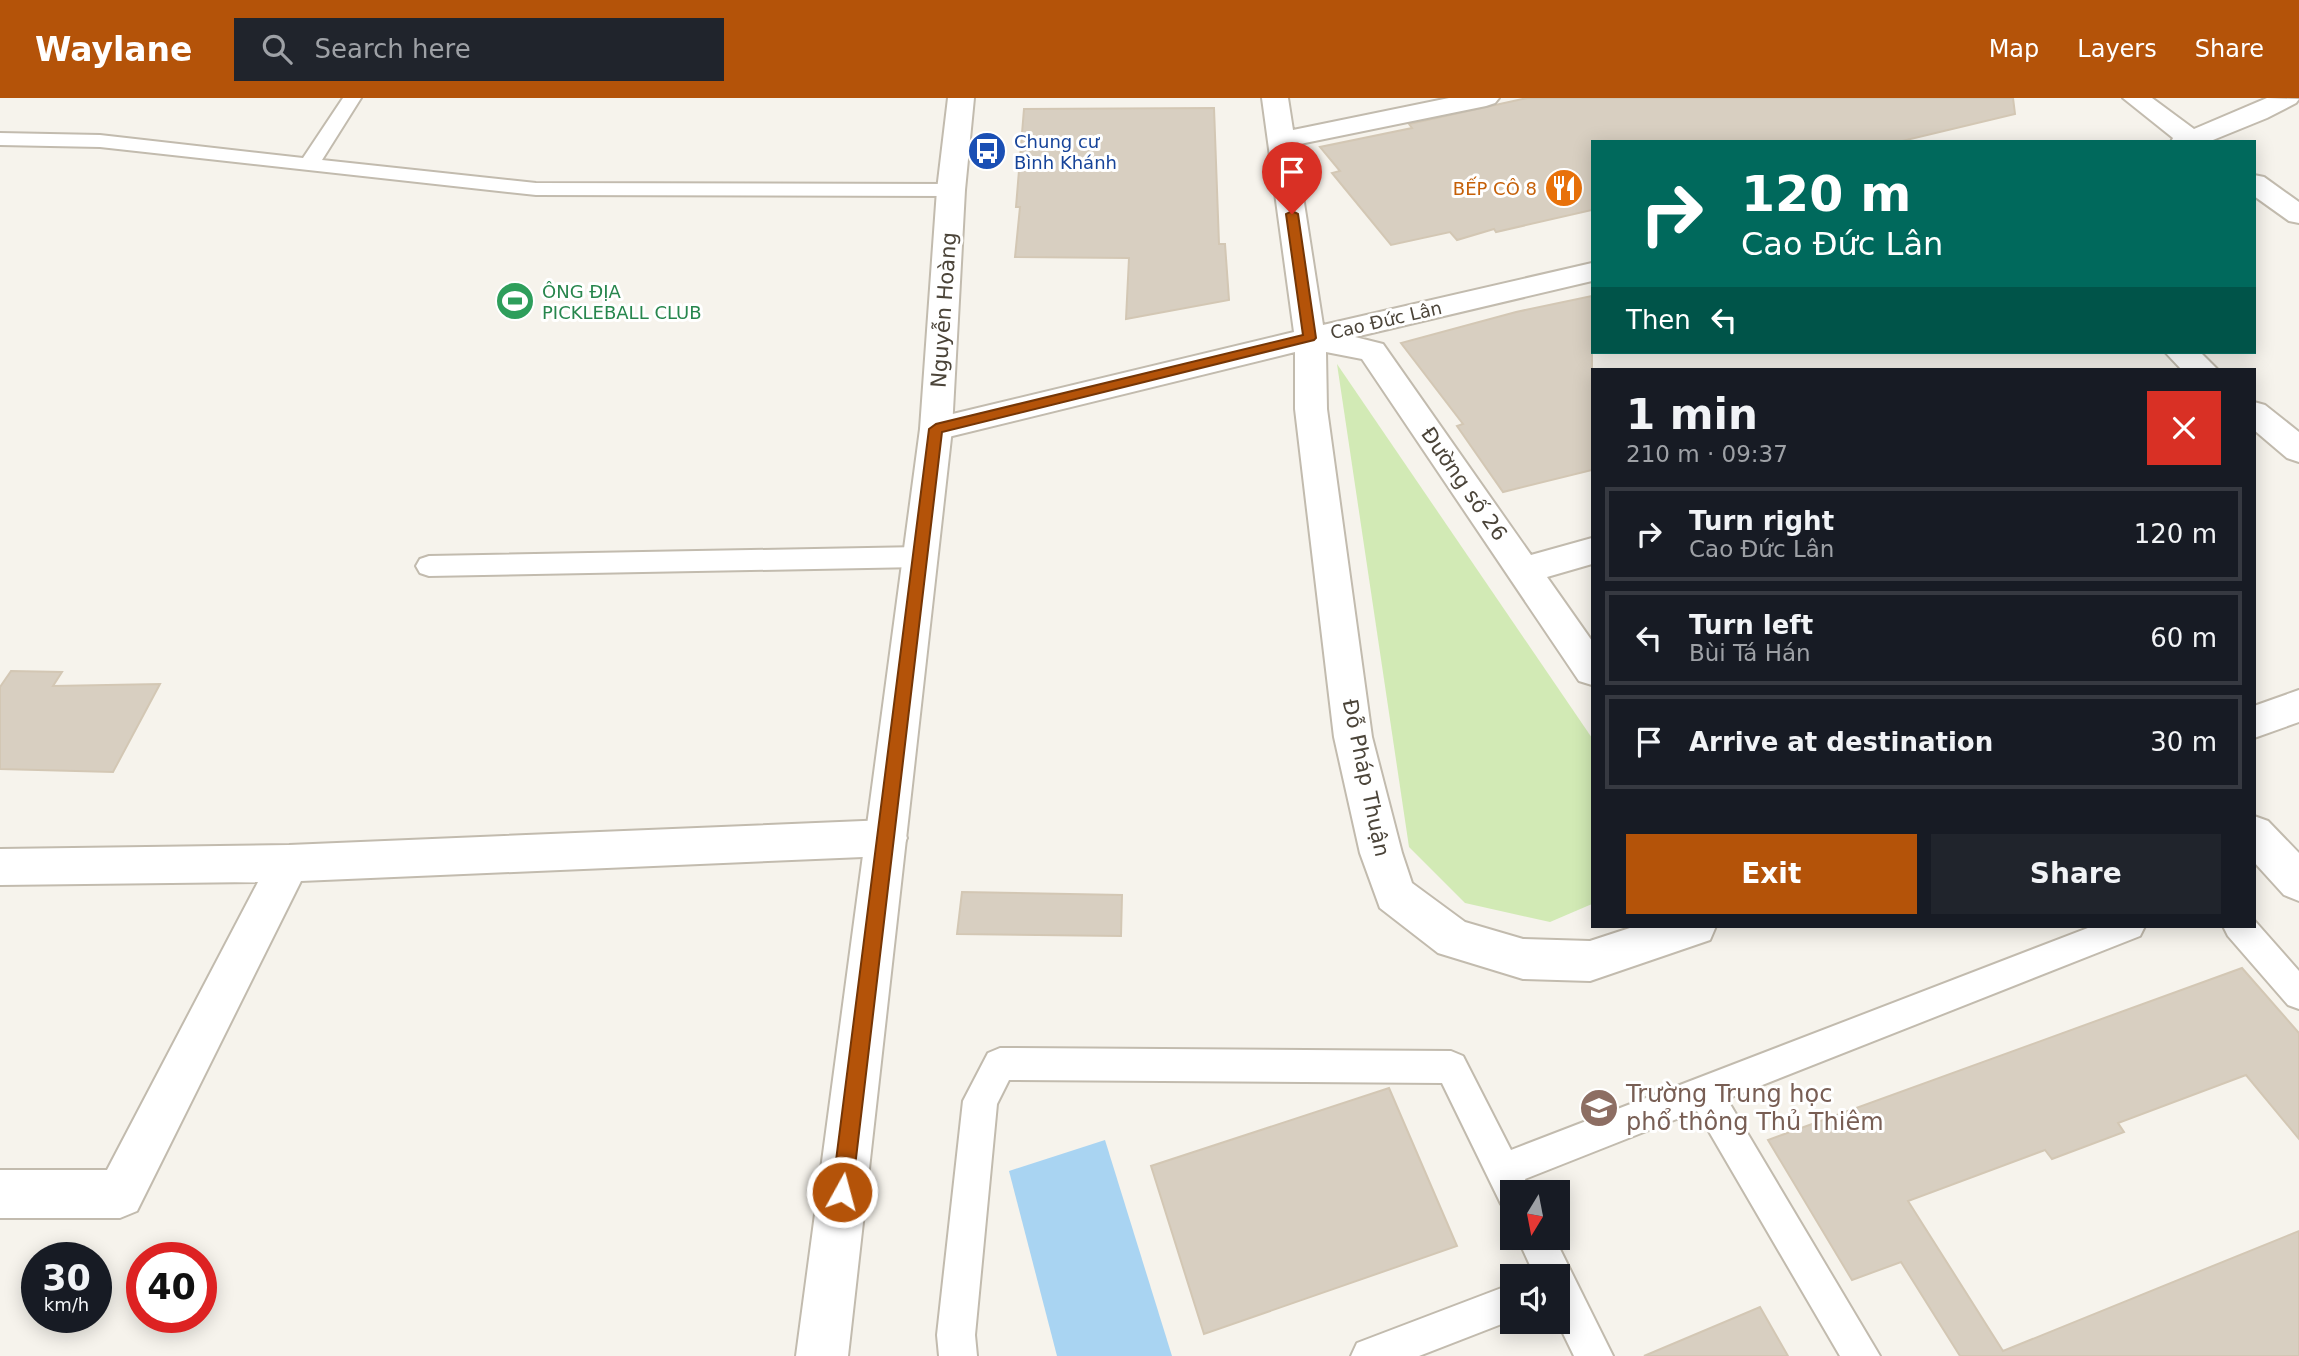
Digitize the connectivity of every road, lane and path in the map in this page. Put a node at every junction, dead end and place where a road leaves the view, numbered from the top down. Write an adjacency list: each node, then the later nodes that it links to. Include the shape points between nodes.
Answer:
1 (352, 98): 11 (lane)
2 (961, 98): 13 (street, Nguyễn Hoàng)
3 (1275, 98): 8 (street, Đỗ Pháp Thuận)
4 (1486, 98): 8 (street)
5 (2136, 98): 9 (street)
6 (2287, 98): 10 (street)
7 (0, 139): 11 (lane, via 100,141)
8 (1281, 140): 16 (street, Đỗ Pháp Thuận)
9 (2189, 140)
10 (2192, 140)
11 (309, 164): 13 (lane, via 536,190)
12 (2256, 184): 14 (street)
13 (951, 190): 20 (street, Nguyễn Hoàng)
14 (2299, 215)
15 (1591, 272): 16 (street, Cao Đức Lân)
16 (1310, 338): 20 (street, Cao Đức Lân); 25 (street, Đường số 26, via 1372,351); 34 (street, Đỗ Pháp Thuận, via 1311,409 1353,737 1395,895 1453,939 1523,959 1590,961)
17 (2182, 354): 18 (street)
18 (2200, 368)
19 (2256, 415): 21 (street)
20 (936, 429): 23 (street, Nguyễn Hoàng)
21 (2299, 450)
22 (1591, 551): 25 (street)
23 (920, 557): 24 (lane); 30 (street, Nguyễn Hoàng)
24 (429, 566)
25 (1524, 570): 26 (street, Đường số 26)
26 (1591, 669)
27 (2299, 706): 28 (street)
28 (2256, 721)
29 (2256, 836): 33 (street)
30 (887, 838): 31 (street); 44 (street, Nguyễn Hoàng)
31 (289, 863): 32 (street); 41 (street, via 120,1194)
32 (0, 867)
33 (2299, 882)
34 (1689, 928)
35 (2124, 928): 38 (lane)
36 (2241, 928): 37 (lane)
37 (2299, 994)
38 (1704, 1092): 40 (lane); 48 (lane)
39 (1508, 1180): 45 (lane, via 1451,1067 1000,1064 980,1101 956,1335)
40 (1510, 1180)
41 (0, 1194)
42 (1500, 1307): 46 (lane)
43 (1570, 1308): 47 (lane)
44 (822, 1356)
45 (958, 1356)
46 (1370, 1356)
47 (1594, 1356)
48 (1861, 1356)

